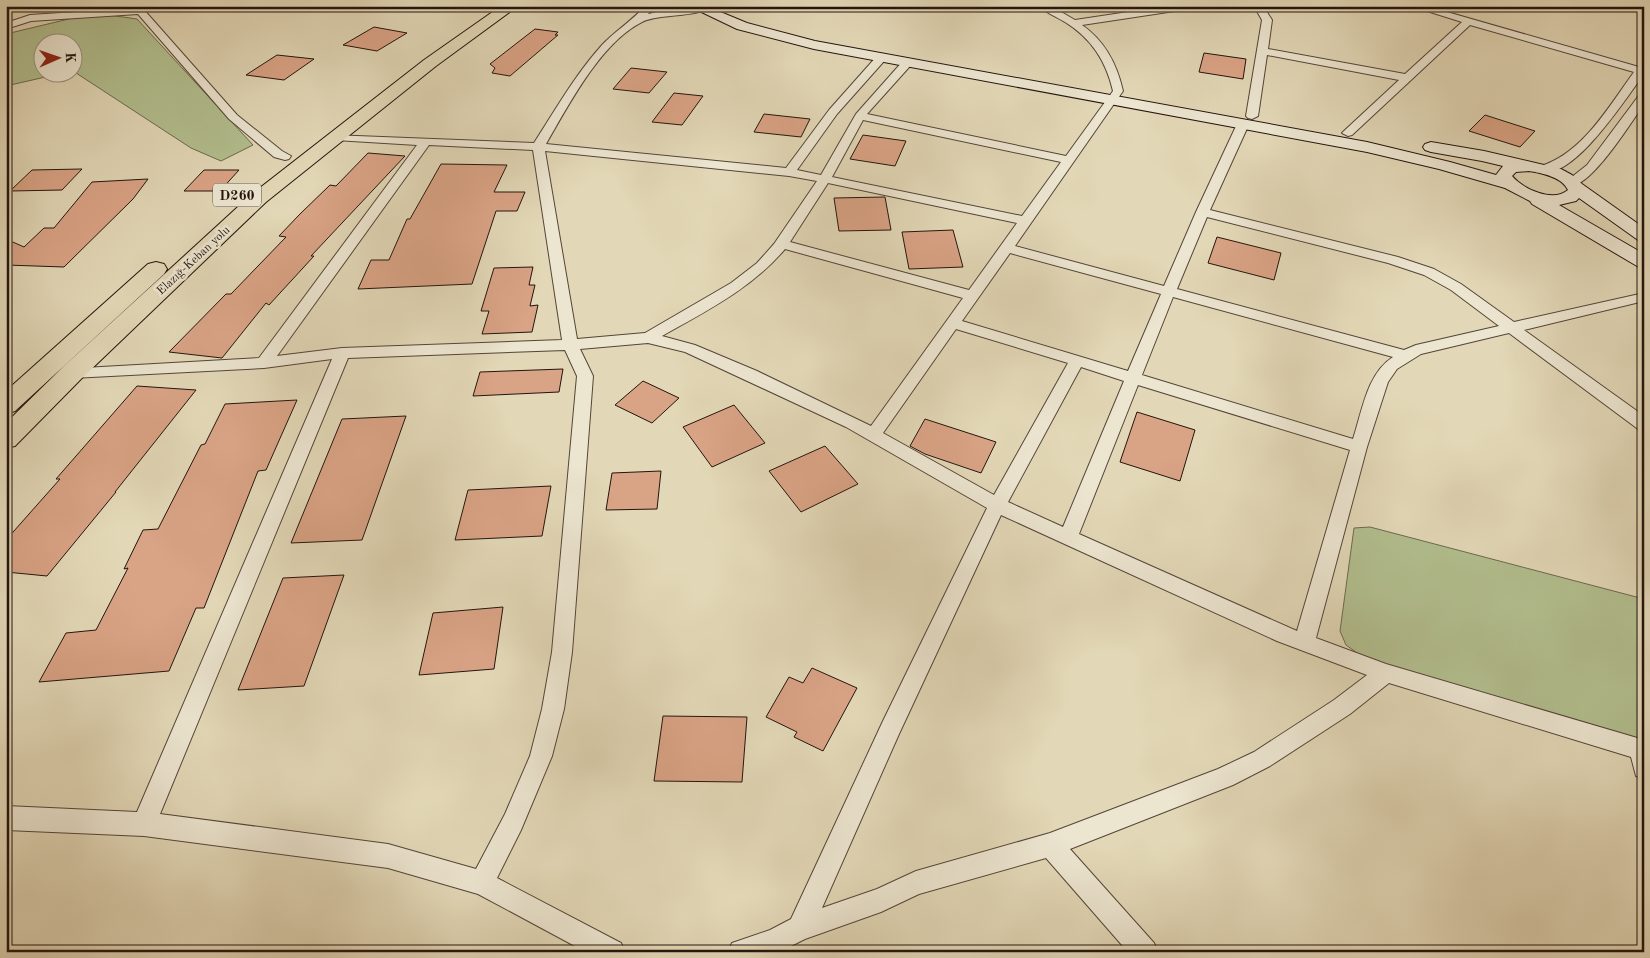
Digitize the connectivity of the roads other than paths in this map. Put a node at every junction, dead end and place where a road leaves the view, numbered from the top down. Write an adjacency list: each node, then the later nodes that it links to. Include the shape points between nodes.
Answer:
1 (486, 6): 28 (highway, Elazığ-Keban yolu / D260)
2 (511, 6): 25 (highway, Elazığ-Keban yolu / D260, via 430,63)
3 (650, 6): 11 (street)
4 (723, 6): 20 (main road, via 761,22 827,38)
5 (1044, 6): 13 (street)
6 (1188, 6): 13 (street)
7 (1258, 6): 15 (street, via 1267,20)
8 (1415, 6): 12 (street)
9 (143, 8): 14 (street, via 30,18); 28 (street, via 234,117 278,154)
10 (697, 8): 11 (street); 16 (main road, via 742,26)
11 (639, 19): 27 (street, via 619,33 598,55)
12 (1468, 22): 18 (street); 19 (street)
13 (1075, 23): 20 (street, via 1090,36 1110,64 1116,78)
14 (6, 26)
15 (1262, 51): 19 (street); 23 (street)
16 (881, 58): 17 (main road); 32 (street, via 833,112)
17 (907, 63): 20 (main road); 22 (street)
18 (1642, 69): 31 (street, via 1576,150 1563,162)
19 (1407, 78): 24 (street)
20 (1115, 95): 23 (main road); 29 (street)
21 (1644, 96): 35 (street)
22 (860, 116): 29 (street); 33 (street)
23 (1247, 120): 24 (main road); 34 (main road, via 1403,155); 37 (street)
24 (1348, 132): 30 (main road, via 1484,156)
25 (335, 137): 26 (street); 54 (highway, Elazığ-Keban yolu / D260, via 259,198)
26 (426, 141): 27 (street); 53 (street)
27 (538, 146): 32 (street); 49 (street)
28 (285, 156): 56 (highway, Elazığ-Keban yolu / D260)
29 (1070, 160): 38 (street)
30 (1520, 166): 31 (main road); 34 (main road, via 1504,173)
31 (1545, 169): 35 (main road)
32 (789, 172): 33 (street)
33 (825, 179): 38 (street); 40 (street)
34 (1509, 184): 36 (main road)
35 (1574, 186): 36 (main road, via 1573,196 1560,200); 39 (main road)
36 (1530, 195): 42 (main road)
37 (1202, 212): 43 (street); 47 (street, via 1414,266 1456,287)
38 (1026, 221): 41 (street)
39 (1644, 236)
40 (781, 244): 44 (street); 48 (street, via 741,283)
41 (1007, 248): 43 (street); 44 (street)
42 (1644, 262)
43 (1170, 292): 51 (street); 55 (street)
44 (973, 296): 46 (street)
45 (1644, 297): 47 (street)
46 (953, 324): 52 (street); 58 (street)
47 (1510, 328): 51 (street, via 1416,350); 57 (street)
48 (648, 338): 49 (street); 58 (street, via 690,348)
49 (570, 344): 50 (street); 69 (street, via 585,376 562,652 554,709 541,756)
50 (342, 353): 53 (street); 67 (street)
51 (1407, 356): 60 (street, via 1392,365 1380,381)
52 (1077, 361): 55 (street); 61 (street)
53 (264, 363): 54 (street)
54 (72, 374): 59 (highway, Elazığ-Keban yolu / D260)
55 (1132, 378): 60 (street); 62 (street)
56 (6, 405)
57 (1644, 424)
58 (873, 435): 61 (street)
59 (6, 439)
60 (1359, 447): 63 (street)
61 (997, 505): 62 (street); 70 (street)
62 (1068, 538): 63 (street)
63 (1304, 643): 64 (street)
64 (1386, 673): 65 (street); 68 (street, via 1342,707 1262,759 1225,777)
65 (1642, 756)
66 (6, 818): 67 (street)
67 (144, 824): 69 (street, via 388,856)
68 (1050, 846): 70 (street, via 916,883 880,900); 73 (street)
69 (482, 883): 71 (street)
70 (800, 928): 72 (street)
71 (612, 952)
72 (740, 952)
73 (1144, 952)

